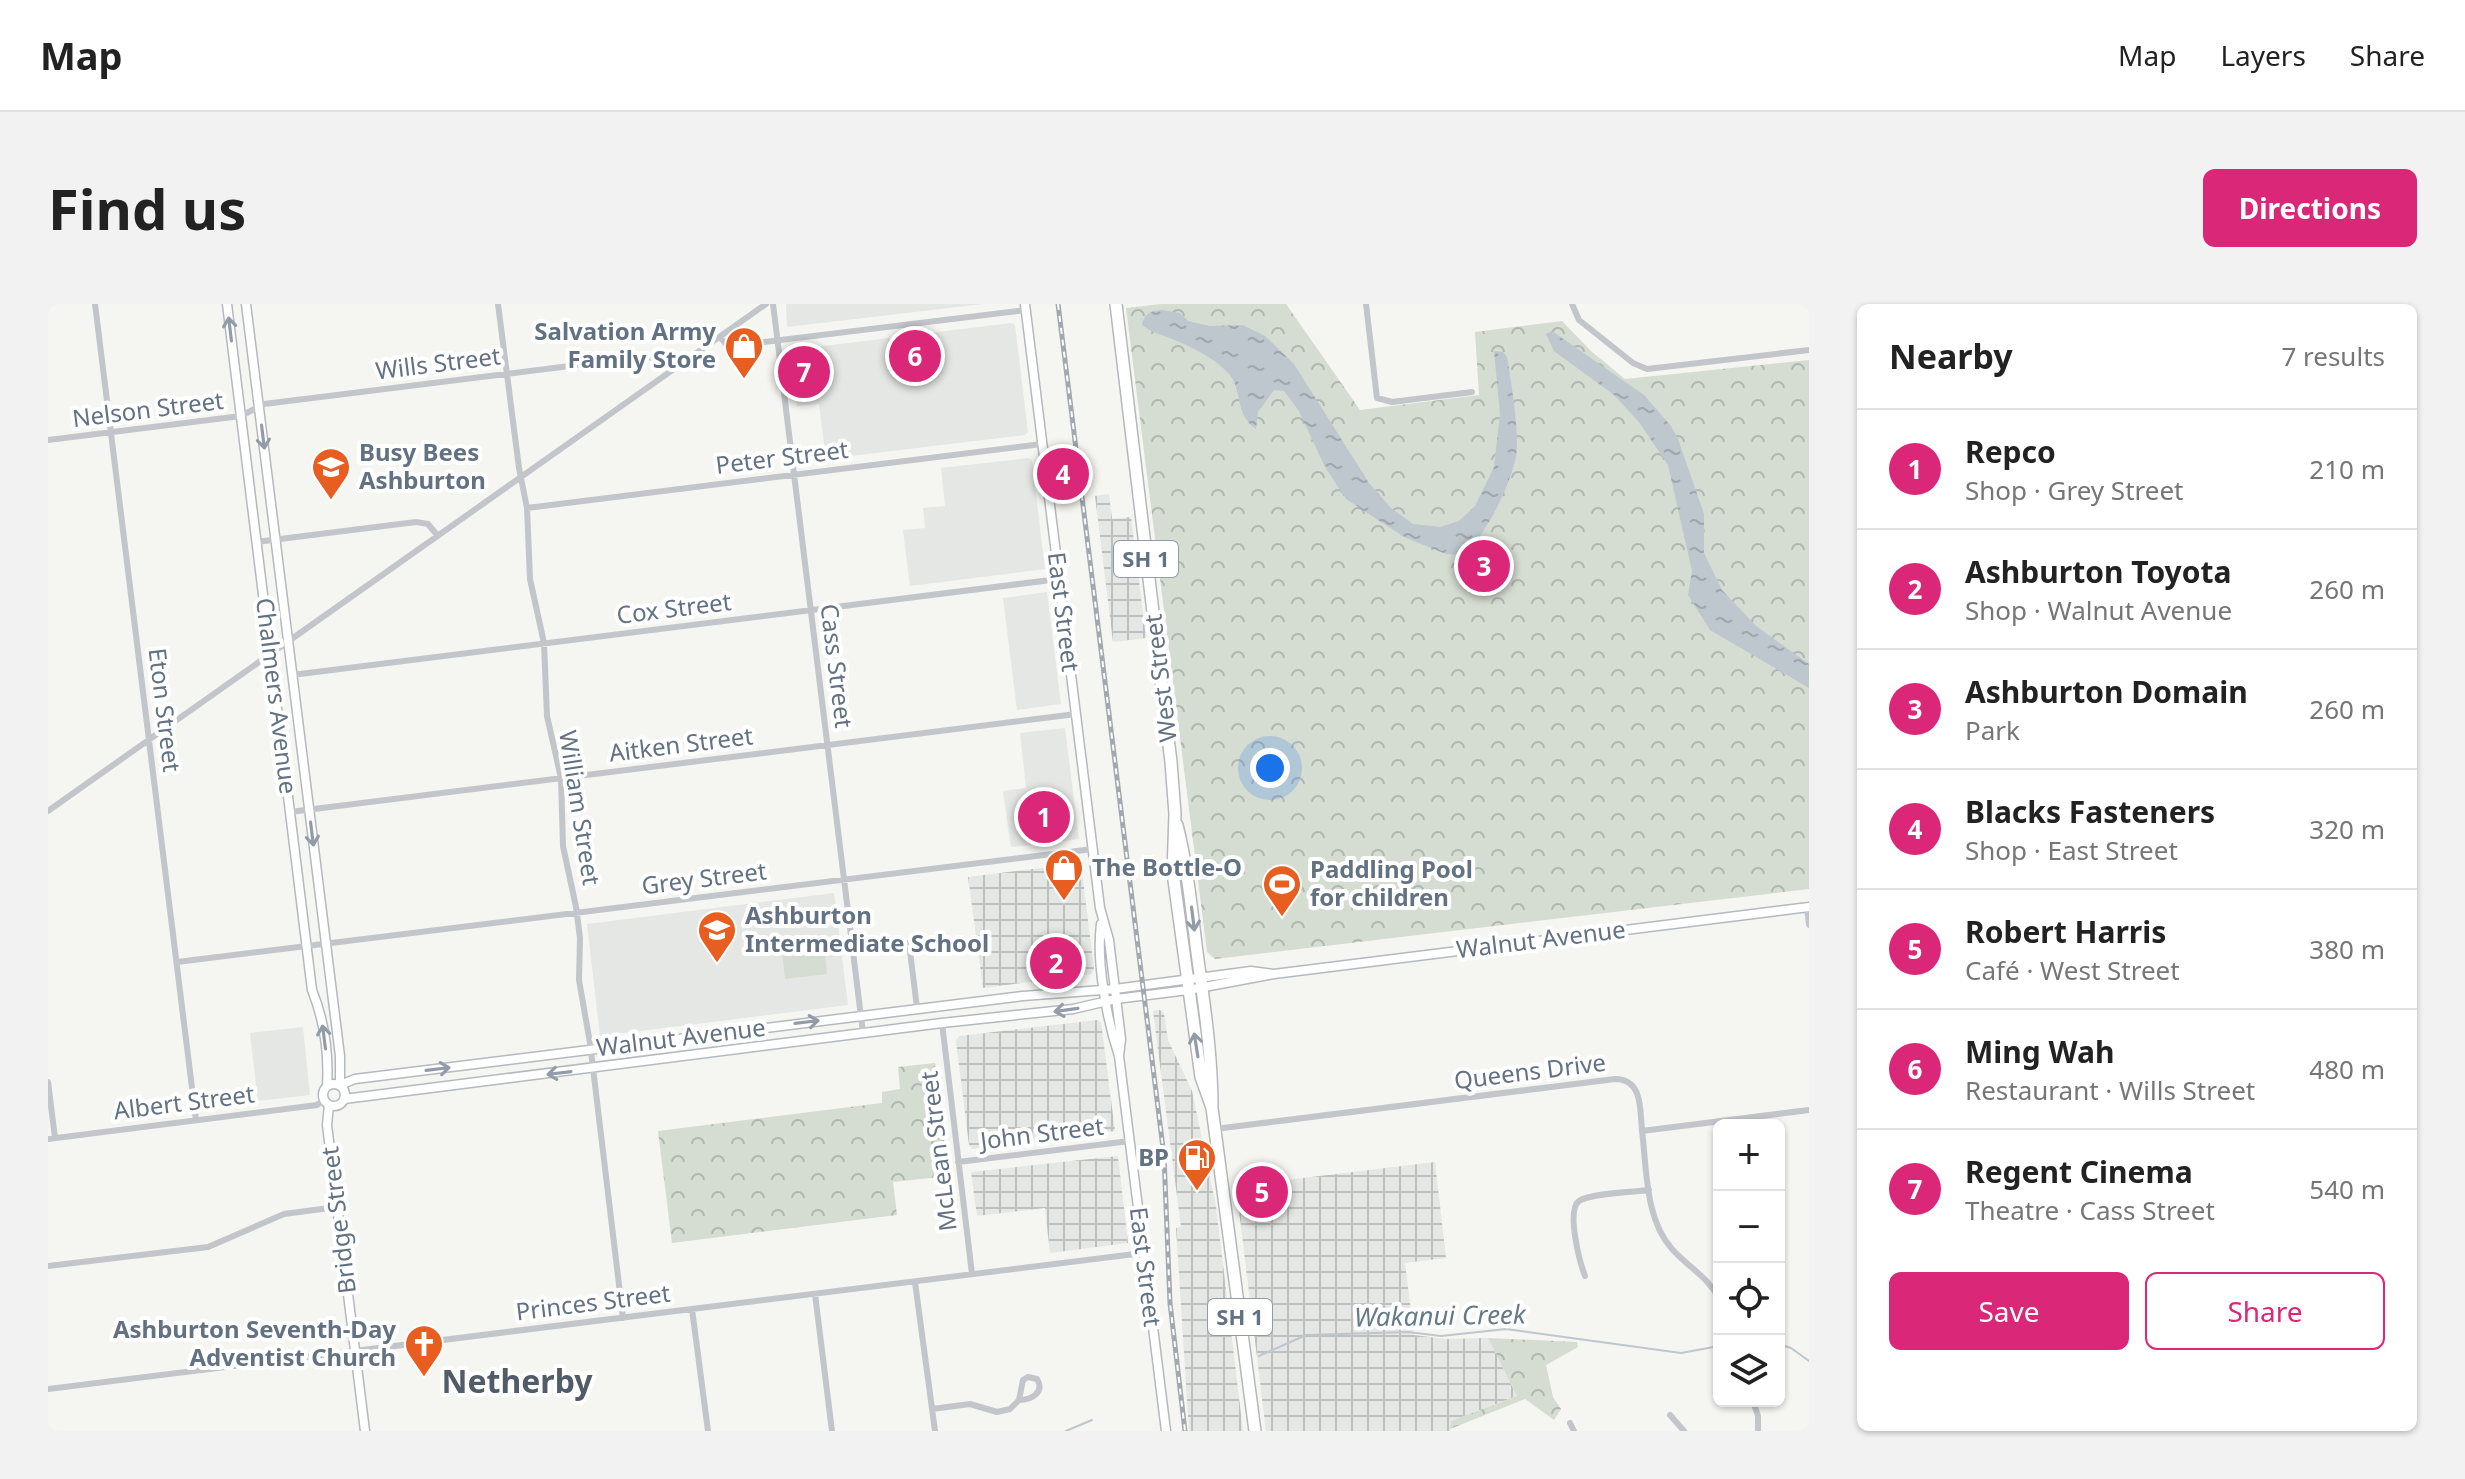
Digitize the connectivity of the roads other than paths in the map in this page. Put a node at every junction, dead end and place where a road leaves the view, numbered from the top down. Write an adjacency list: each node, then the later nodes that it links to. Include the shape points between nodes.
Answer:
1 (95, 304): 19 (street, Eton Street)
2 (227, 304): 18 (street, Chalmers Avenue, one-way to 2)
3 (246, 304): 17 (street, Chalmers Avenue)
4 (498, 304): 15 (street, William Street)
5 (766, 304): 11 (street)
6 (773, 304): 12 (street, Cass Street)
7 (1116, 304): 41 (highway, West Street / SH 1)
8 (1366, 304): 16 (street, via 1377,398 1392,402)
9 (1572, 304): 13 (street, via 1579,320 1647,369)
10 (1026, 307): 12 (street); 21 (street, East Street)
11 (720, 337): 12 (street, via 731,346); 14 (street)
12 (777, 340): 22 (street, Cass Street)
13 (1809, 350)
14 (672, 370): 15 (street, Wills Street, via 647,356); 23 (street)
15 (507, 374): 17 (street, Wills Street); 23 (street, William Street)
16 (1472, 392)
17 (255, 408): 18 (street, Nelson Street); 26 (street, Chalmers Avenue, one-way to 26)
18 (241, 416): 19 (street, Nelson Street); 27 (street, Chalmers Avenue)
19 (111, 433): 20 (street, Nelson Street); 35 (street, Eton Street)
20 (48, 440)
21 (1042, 444): 22 (street, Peter Street); 28 (street, East Street)
22 (794, 475): 24 (street, Peter Street); 29 (street, Cass Street)
23 (521, 476): 24 (street, William Street); 25 (street)
24 (527, 508): 31 (street, William Street, via 530,579)
25 (437, 535): 26 (street, via 428,524 416,522); 30 (street)
26 (275, 539): 27 (street); 30 (street, Chalmers Avenue)
27 (256, 542): 32 (street, Chalmers Avenue)
28 (1059, 579): 29 (street, Cox Street); 34 (street, East Street)
29 (811, 610): 31 (street, Cox Street); 36 (street, Cass Street)
30 (288, 640): 32 (street); 33 (street, Chalmers Avenue)
31 (544, 643): 33 (street, Cox Street); 37 (street, William Street, via 545,704)
32 (272, 651): 35 (street); 40 (street, Chalmers Avenue)
33 (292, 675): 38 (street, Chalmers Avenue)
34 (1076, 714): 36 (street, Aitken Street); 42 (street, East Street)
35 (149, 738): 39 (street); 51 (street, Eton Street)
36 (828, 745): 37 (street, Aitken Street); 43 (street, Cass Street)
37 (561, 778): 38 (street, Aitken Street); 45 (street, William Street, via 563,846)
38 (309, 809): 40 (street, Aitken Street); 49 (street, Chalmers Avenue, one-way to 49)
39 (48, 811)
40 (290, 812): 50 (street, Chalmers Avenue)
41 (1175, 814): 52 (highway, West Street / SH 1, one-way to 52); 53 (highway, West Street / SH 1, via 1173,873)
42 (1093, 849): 43 (street, Grey Street); 46 (street, East Street)
43 (844, 880): 45 (street, Grey Street); 59 (street, Cass Street)
44 (1808, 907): 47 (street); 52 (street, Walnut Avenue)
45 (577, 914): 49 (street, Grey Street); 63 (street, William Street, via 579,980)
46 (1102, 919): 54 (street, East Street); 55 (street, East Street)
47 (1809, 925)
48 (909, 943): 58 (street)
49 (325, 945): 50 (street, Grey Street); 64 (street, Chalmers Avenue)
50 (306, 947): 51 (street, Grey Street); 69 (street, Chalmers Avenue, one-way to 50, via 322,1017)
51 (177, 962): 74 (street, Eton Street)
52 (1201, 982): 53 (street, Walnut Avenue); 72 (highway, West Street / SH 1)
53 (1187, 985): 54 (street, Walnut Avenue); 57 (street, Walnut Avenue); 72 (highway, West Street / SH 1, one-way to 53, via 1201,1077)
54 (1115, 989): 55 (street, Walnut Avenue); 57 (street, East Street)
55 (1105, 990): 56 (street, Walnut Avenue); 57 (street, East Street)
56 (1023, 996): 58 (street, Walnut Avenue); 60 (street)
57 (1112, 1001): 60 (street, Walnut Avenue, one-way to 60); 78 (street, East Street)
58 (917, 1008): 59 (street, Walnut Avenue)
59 (861, 1015): 62 (street, Cass Street); 63 (street, Walnut Avenue, one-way to 59)
60 (1026, 1015): 61 (street, Walnut Avenue)
61 (942, 1023): 62 (street, Walnut Avenue); 79 (street, McLean Street)
62 (863, 1033): 65 (street, Walnut Avenue)
63 (591, 1050): 65 (street, William Street); 66 (street, Walnut Avenue, one-way to 63)
64 (340, 1056): 66 (street); 68 (street, Chalmers Avenue)
65 (593, 1069): 70 (street, Walnut Avenue, one-way to 70); 90 (street, William Street)
66 (355, 1079): 68 (street, Walnut Avenue)
67 (48, 1082): 77 (street)
68 (340, 1085): 69 (street); 70 (street)
69 (327, 1086): 71 (street)
70 (344, 1099): 71 (street, via 336,1105)
71 (327, 1102): 74 (street, Albert Street); 81 (street, Bridge Street)
72 (1212, 1108): 75 (highway, West Street / SH 1)
73 (1809, 1110): 76 (street)
74 (196, 1120): 77 (street, Albert Street)
75 (1215, 1129): 76 (street, Queens Drive, via 1622,1079 1636,1089); 103 (highway, West Street / SH 1)
76 (1642, 1131): 80 (street, Queens Drive)
77 (52, 1138)
78 (1130, 1141): 79 (street, John Street); 82 (street, East Street)
79 (958, 1162): 84 (street, McLean Street)
80 (1649, 1190): 85 (street, via 1579,1201 1573,1215); 87 (street, Queens Drive, via 1664,1238)
81 (337, 1207): 83 (street, via 284,1214 208,1247); 91 (street, Bridge Street)
82 (1143, 1253): 84 (street, Princes Street); 102 (street, East Street)
83 (48, 1266)
84 (972, 1274): 86 (street, Princes Street)
85 (1585, 1276)
86 (915, 1282): 88 (street, Princes Street); 95 (street)
87 (1713, 1290)
88 (815, 1294): 89 (street, Princes Street); 100 (street)
89 (692, 1309): 90 (street, Princes Street); 99 (street)
90 (623, 1318): 91 (street, Princes Street)
91 (355, 1351): 92 (street, Princes Street); 98 (street, Bridge Street)
92 (48, 1389)
93 (1019, 1400): 95 (street, via 997,1412 970,1404)
94 (1755, 1407): 106 (street)
95 (932, 1409): 101 (street)
96 (1670, 1415): 105 (street)
97 (1570, 1423): 104 (street)
98 (365, 1431)
99 (708, 1431)
100 (832, 1431)
101 (935, 1431)
102 (1166, 1431)
103 (1255, 1431)
104 (1574, 1431)
105 (1684, 1431)
106 (1758, 1431)

